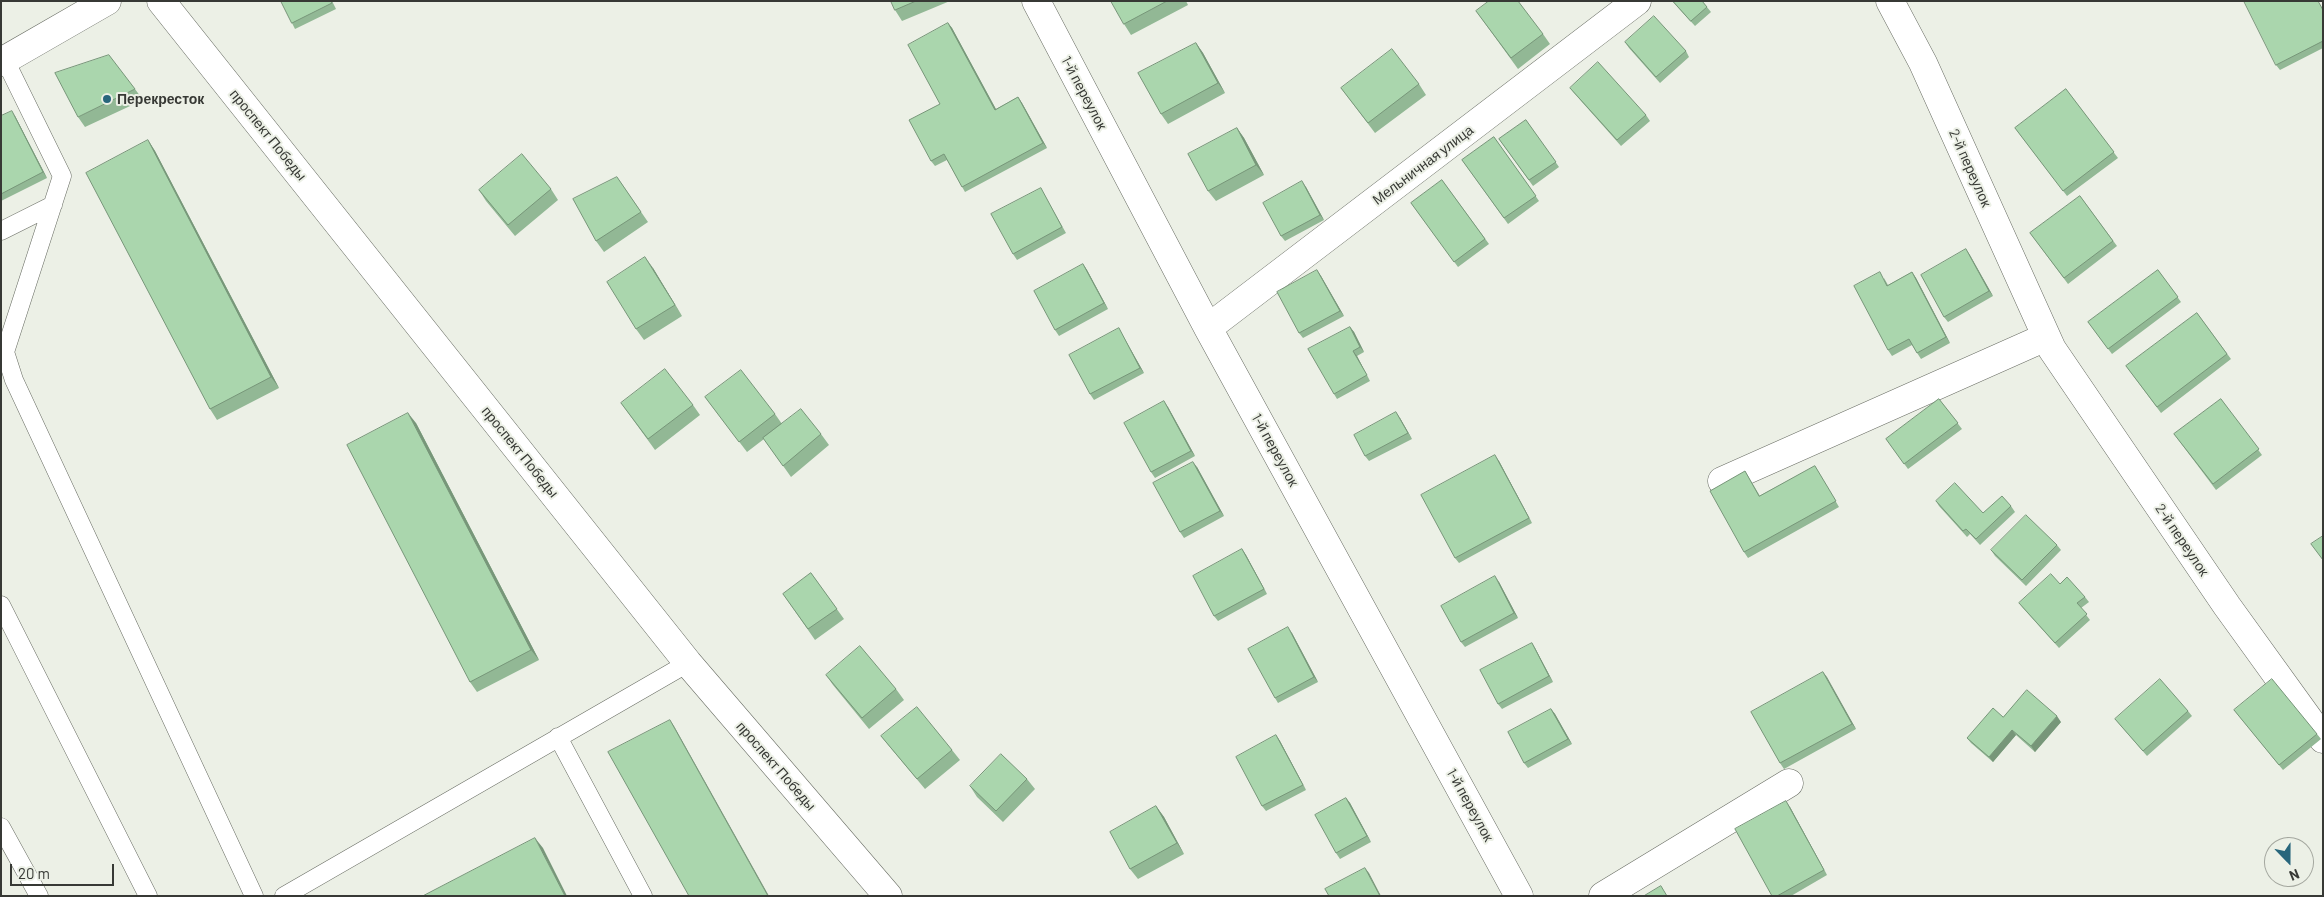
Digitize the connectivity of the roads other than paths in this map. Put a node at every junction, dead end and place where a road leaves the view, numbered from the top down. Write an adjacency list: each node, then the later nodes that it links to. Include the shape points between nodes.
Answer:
1 (107, 1): 6 (street)
2 (161, 1): 14 (street, проспект Победы)
3 (1036, 1): 9 (street, 1-й переулок)
4 (1637, 1): 9 (street, Мельничная улица)
5 (1890, 1): 10 (street, 2-й переулок, via 1923,62)
6 (3, 61): 7 (lane, via 62,176)
7 (52, 205): 8 (lane); 11 (lane)
8 (1, 232)
9 (1208, 328): 25 (street, 1-й переулок)
10 (2046, 337): 12 (street); 16 (street, 2-й переулок, via 2222,598)
11 (3, 351): 21 (lane)
12 (1722, 481)
13 (1, 605): 20 (lane)
14 (688, 662): 15 (lane); 24 (street, проспект Победы)
15 (558, 737): 22 (lane); 23 (lane)
16 (2323, 740)
17 (1789, 783): 26 (street)
18 (1, 827): 19 (lane)
19 (39, 896)
20 (148, 896)
21 (254, 896)
22 (284, 896)
23 (643, 896)
24 (888, 896)
25 (1520, 896)
26 (1603, 896)

